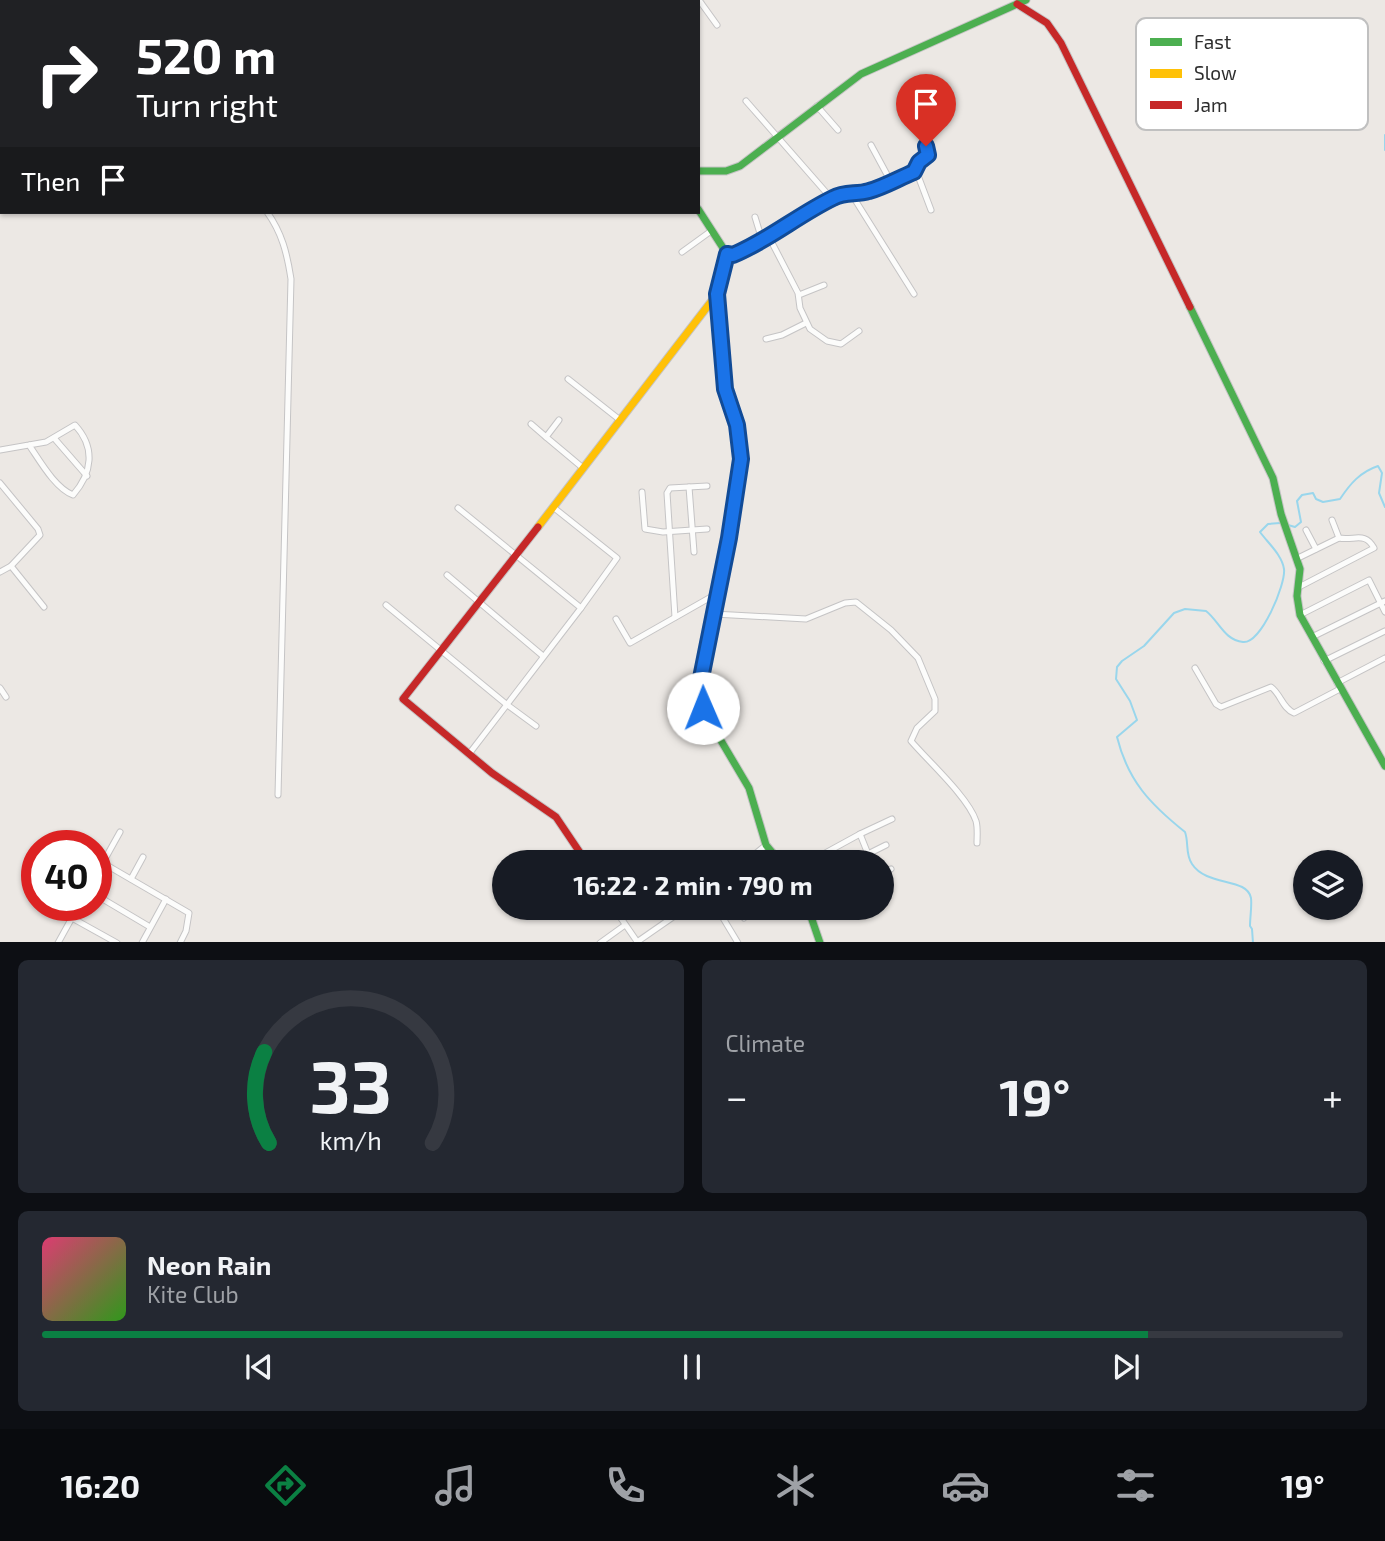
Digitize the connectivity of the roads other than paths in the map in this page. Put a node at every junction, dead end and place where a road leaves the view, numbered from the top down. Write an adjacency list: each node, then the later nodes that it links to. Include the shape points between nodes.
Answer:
1 (1026, 0): 3 (street)
2 (700, 1): 4 (street)
3 (1017, 4): 6 (street, via 861,74); 56 (street, via 1048,23 1083,86 1267,464)
4 (717, 25)
5 (746, 101): 8 (street)
6 (817, 106): 7 (street); 8 (street)
7 (838, 130)
8 (778, 137): 11 (street, via 740,166); 15 (street)
9 (871, 145): 13 (street)
10 (926, 146): 12 (street, via 928,155)
11 (700, 171)
12 (914, 172): 13 (street); 16 (street)
13 (891, 182): 14 (street)
14 (852, 195): 15 (street); 27 (street)
15 (831, 198): 21 (street)
16 (931, 210)
17 (700, 212): 20 (street)
18 (268, 214): 88 (street, via 287,251 291,279)
19 (755, 217): 21 (street)
20 (711, 231): 22 (street); 23 (street)
21 (766, 239): 23 (street); 26 (street)
22 (681, 251)
23 (727, 254): 25 (street)
24 (824, 285): 26 (street)
25 (717, 294): 33 (street); 61 (street, via 725,389 741,447)
26 (799, 295): 28 (street)
27 (914, 295)
28 (806, 323): 29 (street, via 815,335 839,344); 30 (street)
29 (859, 331)
30 (766, 339)
31 (568, 379): 33 (street)
32 (559, 420): 35 (street)
33 (620, 420): 39 (street)
34 (531, 424): 35 (street)
35 (546, 437): 39 (street)
36 (54, 438): 37 (street); 40 (street); 40 (street, via 73,425 79,428 88,448)
37 (29, 446): 38 (street); 40 (street, via 71,496)
38 (0, 450)
39 (583, 468): 45 (street)
40 (87, 476)
41 (0, 482): 57 (street, via 40,532)
42 (707, 486): 43 (street)
43 (689, 487): 49 (street); 51 (street, via 670,488 667,493)
44 (642, 492): 51 (street, via 644,528)
45 (553, 507): 55 (street); 66 (street, via 617,558)
46 (458, 508): 55 (street)
47 (1332, 520): 52 (street)
48 (707, 529): 49 (street)
49 (692, 530): 51 (street); 54 (street)
50 (1306, 530): 53 (street)
51 (670, 532): 70 (street)
52 (1339, 538): 53 (street); 60 (street, via 1362,537 1374,548)
53 (1316, 549): 56 (street)
54 (694, 552)
55 (516, 555): 63 (street); 66 (street)
56 (1296, 559): 60 (street)
57 (11, 566): 58 (street); 65 (street)
58 (0, 572)
59 (447, 575): 63 (street)
60 (1299, 587): 69 (street)
61 (718, 593): 68 (street); 70 (street)
62 (1383, 602): 67 (street); 69 (street, via 1369,580); 73 (street)
63 (478, 603): 76 (street); 77 (street)
64 (386, 605): 76 (street)
65 (44, 607)
66 (581, 608): 77 (street)
67 (1385, 612)
68 (714, 614): 92 (street, via 806,619 856,602 891,630 918,658 935,699 935,711 911,741 974,816); 93 (street, via 699,697 749,788)
69 (1300, 615): 73 (street)
70 (675, 617): 74 (street)
71 (616, 619): 74 (street)
72 (1385, 631): 79 (street)
73 (1312, 638): 79 (street)
74 (630, 643): 75 (street)
75 (635, 651)
76 (442, 652): 84 (street); 86 (street, via 403,699)
77 (543, 656): 84 (street)
78 (1385, 658): 81 (street)
79 (1324, 661): 81 (street)
80 (1195, 668): 81 (street, via 1221,707 1270,687 1294,713)
81 (1339, 686): 87 (street)
82 (0, 688): 83 (street)
83 (6, 696)
84 (506, 705): 85 (street); 86 (street)
85 (536, 726)
86 (469, 754): 96 (street, via 556,817)
87 (1385, 766)
88 (278, 795)
89 (892, 818): 91 (street)
90 (120, 832): 95 (street)
91 (860, 834): 99 (street); 100 (street)
92 (977, 843)
93 (766, 845): 97 (street); 98 (street)
94 (887, 845): 101 (street)
95 (112, 847)
96 (578, 850)
97 (760, 850)
98 (770, 850)
99 (831, 850)
100 (866, 850)
101 (876, 850)
102 (143, 857): 104 (street)
103 (112, 868): 104 (street)
104 (131, 879): 105 (street)
105 (166, 899): 114 (street); 118 (street, via 189,914)
106 (112, 904): 114 (street)
107 (622, 920): 113 (street)
108 (669, 920): 120 (street)
109 (724, 920): 121 (street)
110 (812, 920): 122 (street)
111 (70, 921): 115 (street)
112 (77, 921): 116 (street)
113 (625, 925): 119 (street); 120 (street)
114 (150, 927): 117 (street)
115 (59, 942)
116 (115, 942)
117 (142, 942)
118 (180, 942)
119 (601, 942)
120 (638, 942)
121 (737, 942)
122 (820, 942)

